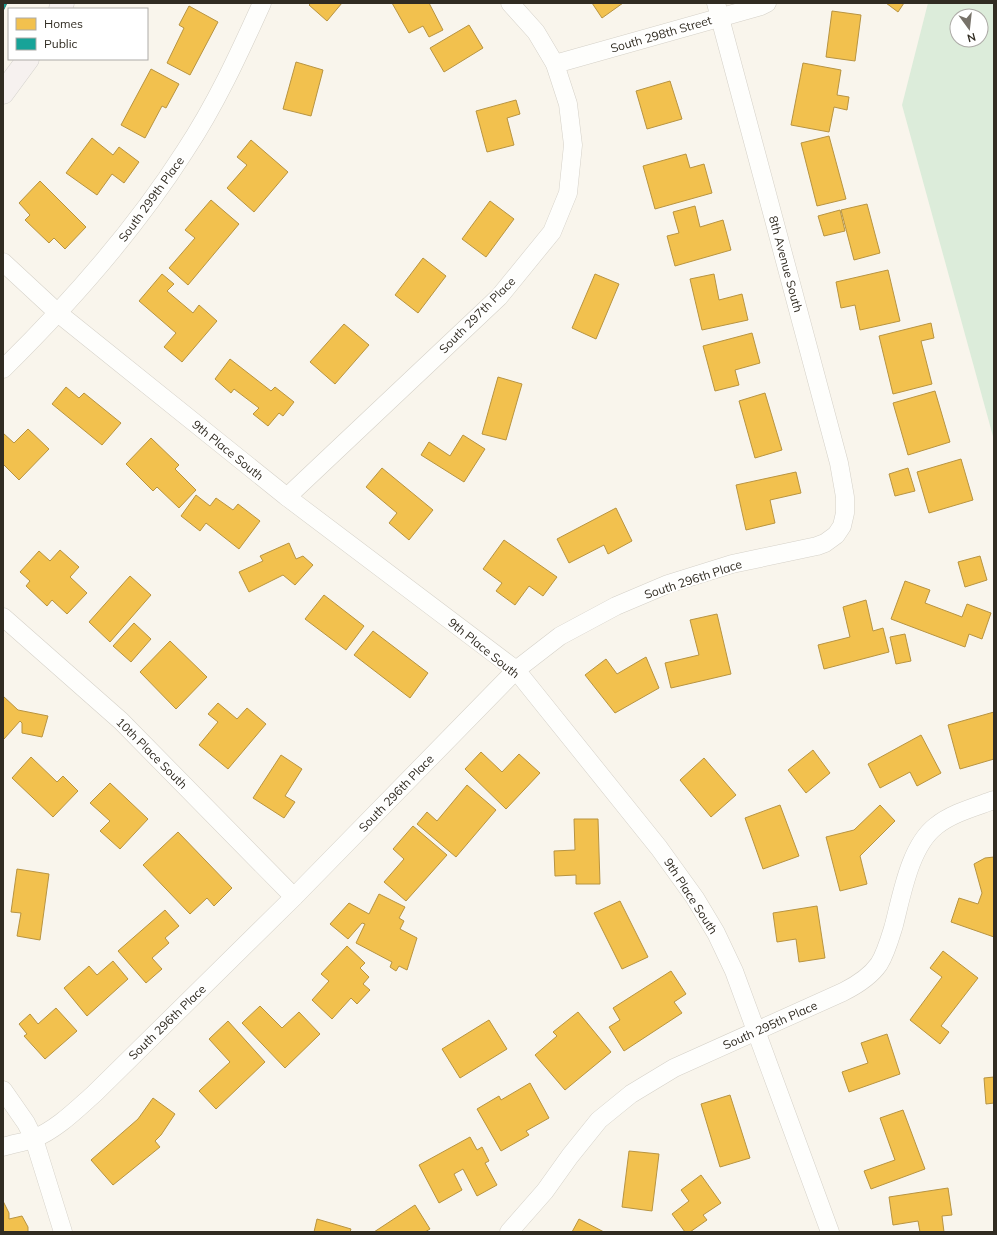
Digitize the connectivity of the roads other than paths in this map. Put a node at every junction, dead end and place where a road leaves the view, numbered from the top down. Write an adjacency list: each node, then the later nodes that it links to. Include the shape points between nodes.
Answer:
1 (262, 3): 9 (street, South 299th Place, via 213,104 186,150 124,237 86,284)
2 (510, 3): 6 (street, South 297th Place, via 536,32)
3 (767, 3): 4 (street, South 298th Street, via 761,6)
4 (718, 10): 6 (street, South 298th Street); 12 (street, 8th Avenue South, via 839,463 845,504)
5 (27, 60): 7 (main road)
6 (555, 64): 11 (street, South 297th Place, via 568,104 573,145 568,193 552,232 499,297)
7 (3, 93)
8 (3, 262): 9 (street, 9th Place South)
9 (58, 313): 10 (street, South 299th Place); 11 (street, 9th Place South)
10 (3, 369)
11 (287, 497): 14 (street, 9th Place South)
12 (842, 526): 14 (street, South 296th Place, via 836,535 817,546 732,564 668,584 616,606 560,636)
13 (3, 617): 16 (street, 10th Place South, via 121,721)
14 (516, 670): 16 (street, South 296th Place); 17 (street, 9th Place South, via 659,848 695,898 716,933 734,971)
15 (994, 800): 17 (street, South 295th Place, via 948,818 927,835 916,851 908,872 885,952 871,974 843,992)
16 (294, 897): 19 (street, South 296th Place, via 94,1094 51,1129)
17 (756, 1031): 22 (street, South 295th Place, via 674,1068 631,1094 599,1120 546,1191); 23 (street, 9th Place South)
18 (3, 1090): 19 (street)
19 (34, 1138): 20 (street, South 296th Place); 21 (street)
20 (3, 1147)
21 (63, 1232)
22 (509, 1232)
23 (830, 1232)

